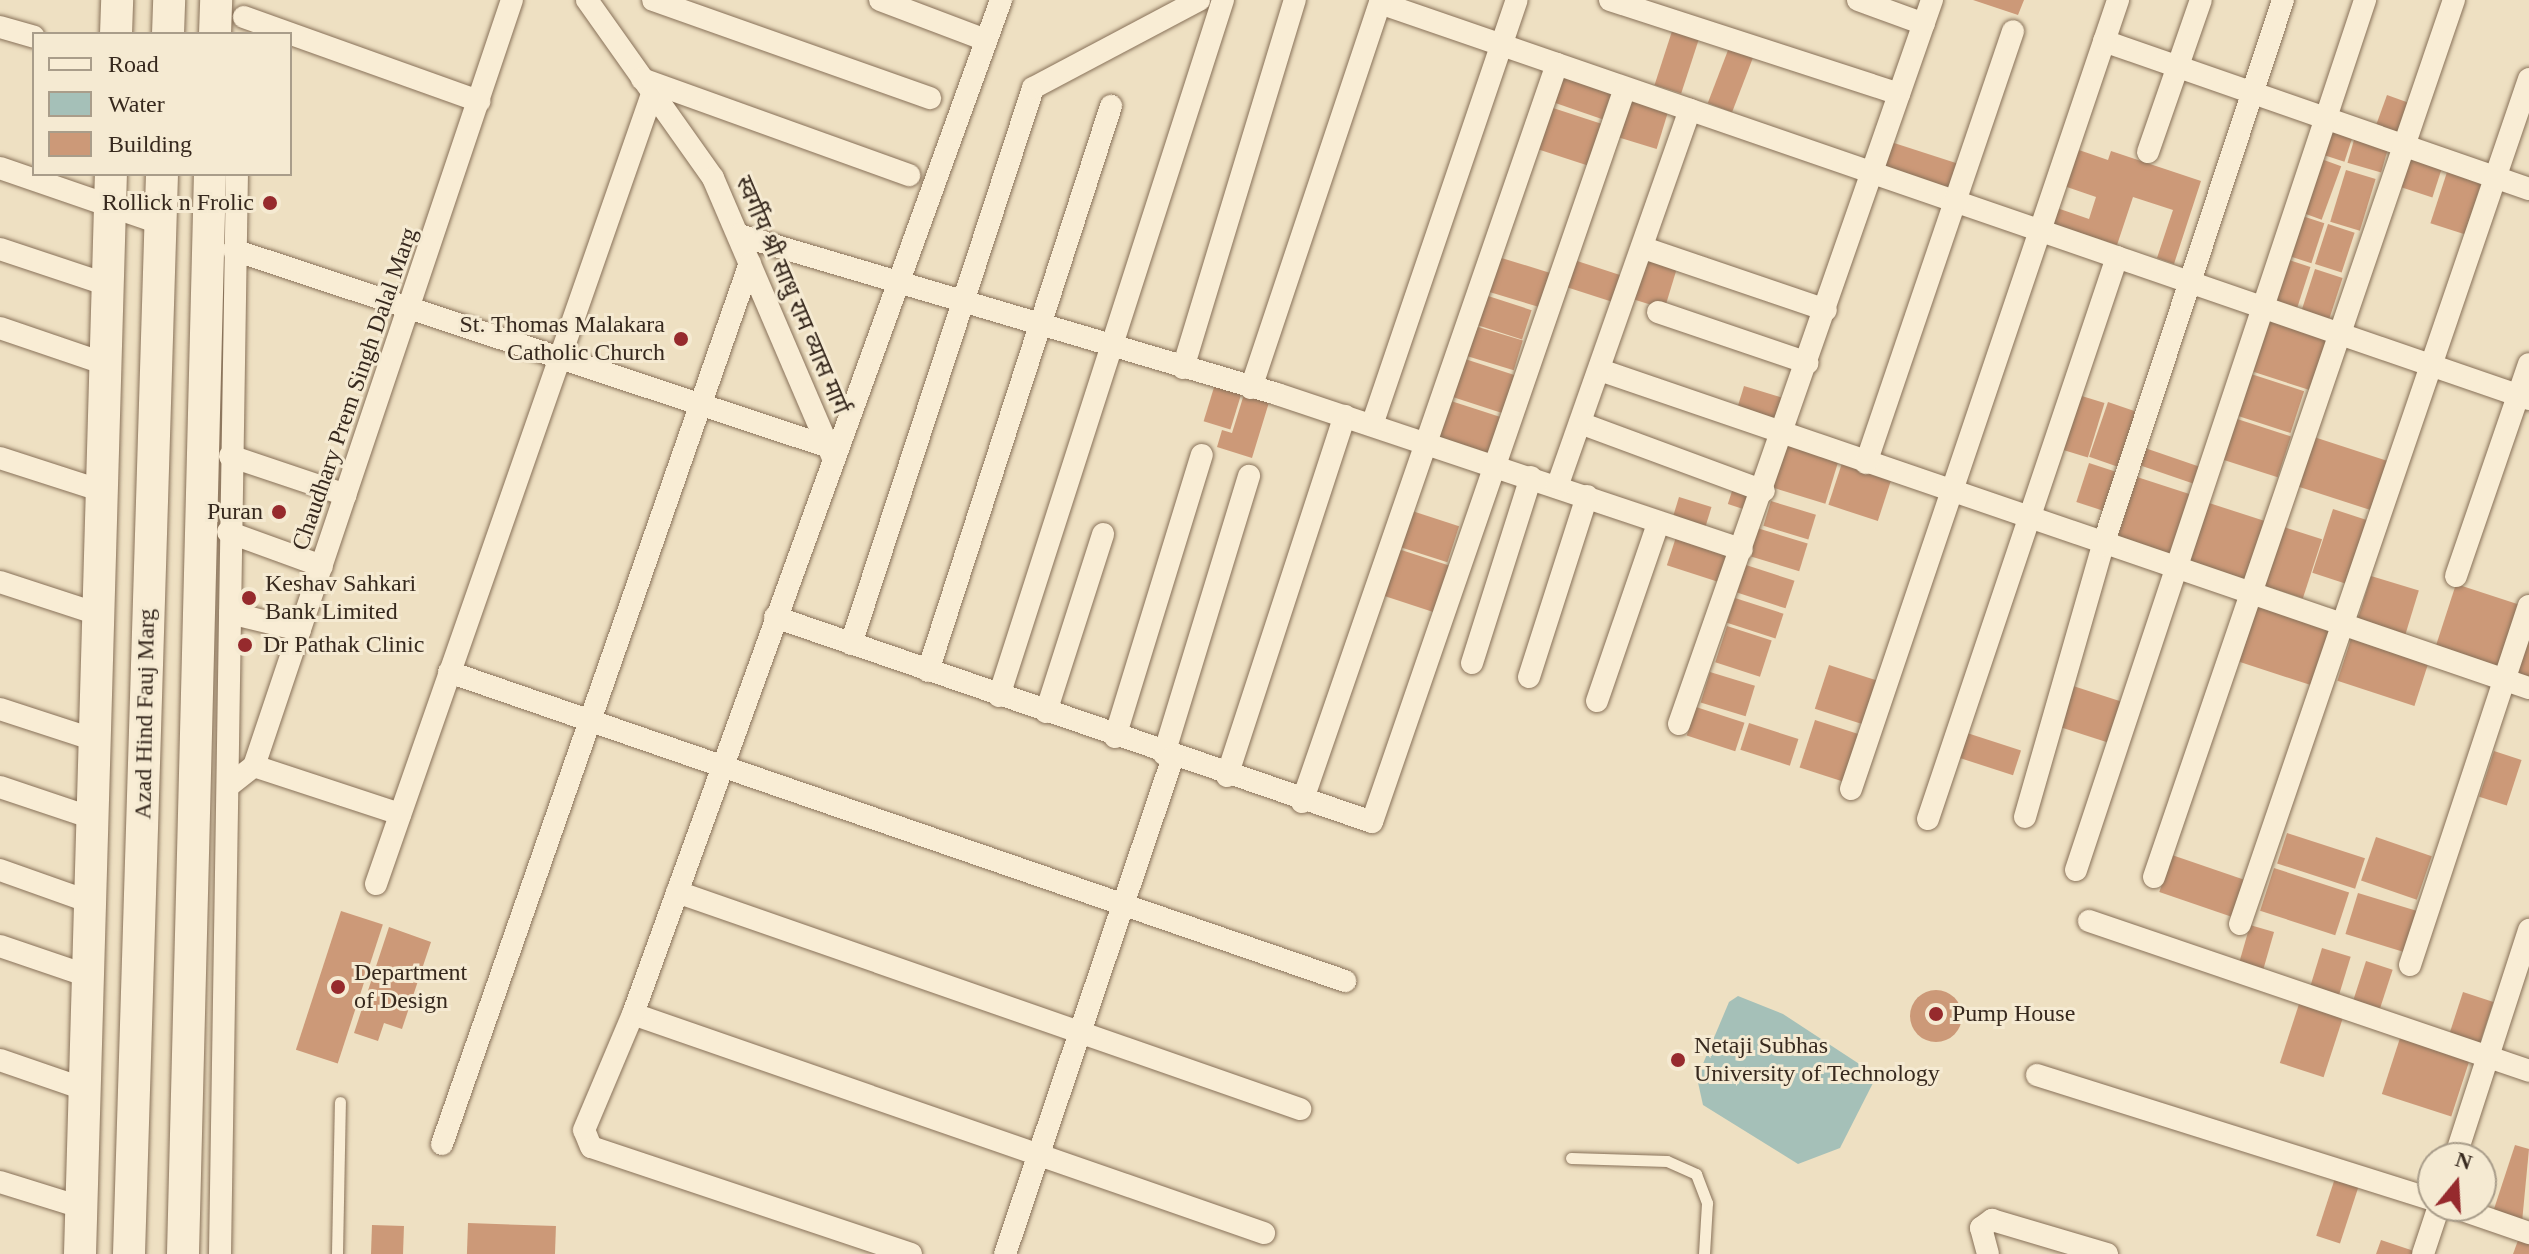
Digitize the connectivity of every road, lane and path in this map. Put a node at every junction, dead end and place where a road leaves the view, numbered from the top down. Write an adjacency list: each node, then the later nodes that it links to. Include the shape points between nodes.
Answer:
1 (117, 0): 26 (main road)
2 (169, 0): 27 (main road)
3 (216, 0): 28 (main road)
4 (512, 0): 43 (street, Chaudhary Prem Singh Dalal Marg)
5 (587, 0): 38 (street, स्वर्गीय श्री साधु राम व्यास मार्ग)
6 (653, 0): 42 (street)
7 (880, 0): 32 (street)
8 (1001, 0): 32 (street)
9 (1199, 0): 71 (street, via 1035,83)
10 (1223, 0): 79 (street)
11 (1295, 0): 85 (street)
12 (1517, 0): 34 (street)
13 (1610, 0): 41 (street)
14 (1858, 0): 23 (street)
15 (1932, 0): 23 (street)
16 (2118, 0): 33 (street)
17 (2201, 0): 36 (street)
18 (2283, 0): 40 (street)
19 (2365, 0): 46 (street)
20 (2454, 0): 47 (street)
21 (1380, 1): 34 (street); 87 (street)
22 (244, 17): 29 (street)
23 (1924, 24): 41 (street)
24 (0, 27): 31 (street)
25 (2013, 31): 58 (street)
26 (116, 32)
27 (168, 32)
28 (215, 32)
29 (286, 32)
30 (292, 34): 43 (street)
31 (32, 36)
32 (986, 40): 69 (street)
33 (2104, 41): 36 (street); 61 (street)
34 (1501, 46): 35 (street); 92 (street)
35 (1557, 64): 39 (street); 94 (street, via 1464,348)
36 (2180, 68): 40 (street); 48 (street)
37 (2529, 79): 56 (street)
38 (647, 86): 51 (street); 62 (street, स्वर्गीय श्री साधु राम व्यास मार्ग, via 713,178); 80 (street)
39 (1625, 88): 45 (street); 100 (street)
40 (2248, 93): 46 (street); 68 (street)
41 (1899, 94): 50 (street)
42 (930, 98)
43 (479, 101): 74 (street, Chaudhary Prem Singh Dalal Marg)
44 (1111, 106): 76 (street)
45 (1690, 110): 50 (street); 63 (street)
46 (2321, 117): 47 (street); 72 (street)
47 (2402, 144): 56 (street); 78 (street)
48 (2148, 152)
49 (0, 168): 59 (street)
50 (1871, 172): 58 (street); 73 (street)
51 (909, 175)
52 (111, 176): 59 (main road)
53 (162, 176): 60 (main road, Azad Hind Fauj Marg)
54 (210, 176): 189 (main road, Azad Hind Fauj Marg)
55 (237, 176): 65 (street)
56 (2497, 176): 57 (street); 83 (street)
57 (2529, 189)
58 (1955, 201): 61 (street); 99 (street)
59 (110, 206): 60 (street); 70 (main road)
60 (160, 223): 188 (main road, Azad Hind Fauj Marg)
61 (2039, 230): 66 (street); 106 (street)
62 (739, 235): 67 (street, स्वर्गीय श्री साधु राम व्यास मार्ग); 69 (street)
63 (1644, 248): 73 (street); 86 (street)
64 (0, 249): 70 (street)
65 (234, 250): 74 (street); 97 (street)
66 (2117, 257): 68 (street); 109 (street)
67 (750, 263): 89 (street); 95 (street, स्वर्गीय श्री साधु राम व्यास मार्ग)
68 (2188, 282): 72 (street); 113 (street)
69 (896, 283): 71 (street); 95 (street)
70 (108, 285): 82 (main road)
71 (965, 303): 76 (street); 126 (street)
72 (2261, 307): 78 (street); 116 (street)
73 (1826, 310): 81 (street)
74 (410, 312): 80 (street); 107 (street, Chaudhary Prem Singh Dalal Marg)
75 (1658, 312): 81 (street)
76 (1038, 325): 79 (street); 128 (street)
77 (0, 328): 82 (street)
78 (2344, 337): 83 (street); 119 (street)
79 (1115, 348): 85 (street); 133 (street)
80 (556, 361): 89 (street); 129 (street)
81 (1808, 363): 93 (street)
82 (106, 364): 104 (main road)
83 (2434, 364): 88 (street); 124 (street)
84 (2529, 364): 88 (street)
85 (1183, 368): 87 (street)
86 (1600, 370): 91 (street); 93 (street)
87 (1251, 388): 90 (street)
88 (2524, 397): 117 (street)
89 (701, 408): 95 (street); 137 (street)
90 (1345, 416): 92 (street); 144 (street)
91 (1580, 423): 103 (street); 105 (street)
92 (1372, 425): 94 (street)
93 (1784, 436): 99 (street); 105 (street)
94 (1421, 443): 100 (street); 148 (street)
95 (831, 452): 123 (street)
96 (1202, 455): 139 (street)
97 (230, 456): 107 (street); 111 (street)
98 (0, 458): 104 (street)
99 (1866, 463): 106 (street)
100 (1492, 467): 102 (street); 148 (street, via 1377,816 1365,822)
101 (1249, 476): 141 (street)
102 (1531, 477): 103 (street); 127 (street)
103 (1557, 487): 108 (street)
104 (102, 491): 122 (main road)
105 (1764, 491): 114 (street)
106 (1953, 492): 109 (street); 147 (street)
107 (346, 495): 115 (street, Chaudhary Prem Singh Dalal Marg)
108 (1587, 496): 110 (street); 130 (street)
109 (2027, 519): 113 (street); 152 (street)
110 (1658, 524): 114 (street); 134 (street)
111 (228, 532): 115 (street); 121 (street)
112 (1103, 534): 136 (street)
113 (2103, 545): 116 (street); 150 (street)
114 (1742, 550): 138 (street)
115 (322, 566): 125 (street, Chaudhary Prem Singh Dalal Marg)
116 (2177, 572): 119 (street); 154 (street)
117 (2456, 576)
118 (0, 582): 122 (street)
119 (2250, 592): 124 (street); 155 (street)
120 (2529, 606): 131 (street)
121 (230, 613): 125 (street); 145 (street)
122 (98, 614): 140 (main road)
123 (775, 617): 126 (street); 142 (street)
124 (2346, 626): 131 (street); 161 (street)
125 (300, 630): 143 (street, Chaudhary Prem Singh Dalal Marg)
126 (851, 644): 128 (street)
127 (1472, 663)
128 (928, 671): 133 (street)
129 (449, 672): 137 (street); 149 (street)
130 (1529, 677)
131 (2505, 680): 132 (street); 164 (street)
132 (2529, 688)
133 (999, 696): 136 (street)
134 (1597, 701)
135 (0, 709): 140 (street)
136 (1046, 712): 139 (street)
137 (594, 720): 142 (street); 177 (street)
138 (1679, 724)
139 (1115, 737): 141 (street)
140 (95, 740): 151 (main road)
141 (1168, 755): 144 (street); 159 (street)
142 (721, 762): 157 (street); 159 (street)
143 (254, 766): 145 (street); 149 (street)
144 (1227, 776): 148 (street)
145 (231, 784): 190 (street)
146 (0, 787): 151 (street)
147 (1851, 789)
148 (1302, 802)
149 (400, 814): 156 (street)
150 (2025, 817)
151 (92, 818): 158 (main road)
152 (1928, 819)
153 (0, 870): 158 (street)
154 (2076, 870)
155 (2154, 877)
156 (376, 884)
157 (677, 892): 167 (street); 168 (street)
158 (90, 902): 165 (main road)
159 (1124, 902): 166 (street); 168 (street)
160 (2089, 921): 169 (street)
161 (2240, 924)
162 (2529, 930): 169 (street)
163 (0, 946): 165 (street)
164 (2410, 965)
165 (88, 976): 173 (main road)
166 (1345, 981)
167 (633, 1014): 178 (street); 192 (street, via 584,1130 591,1147)
168 (1083, 1033): 175 (street); 178 (street)
169 (2487, 1059): 171 (street); 176 (street)
170 (0, 1060): 173 (street)
171 (2529, 1071)
172 (2037, 1075): 181 (street)
173 (84, 1089): 182 (main road)
174 (340, 1102): 191 (lane)
175 (1300, 1109)
176 (2460, 1142)
177 (442, 1144)
178 (1039, 1155): 185 (street); 193 (street)
179 (1571, 1158): 194 (lane, via 1667,1161 1696,1174 1707,1203)
180 (0, 1182): 182 (street)
181 (2417, 1195)
182 (81, 1207): 187 (main road)
183 (2434, 1222): 197 (street)
184 (2497, 1222): 186 (street)
185 (1264, 1233)
186 (2529, 1233)
187 (80, 1254)
188 (129, 1254)
189 (183, 1254)
190 (220, 1254)
191 (337, 1254)
192 (911, 1254)
193 (1005, 1254)
194 (1704, 1254)
195 (1988, 1254): 196 (street, via 1981,1228 1992,1220)
196 (2107, 1254)
197 (2423, 1254)

